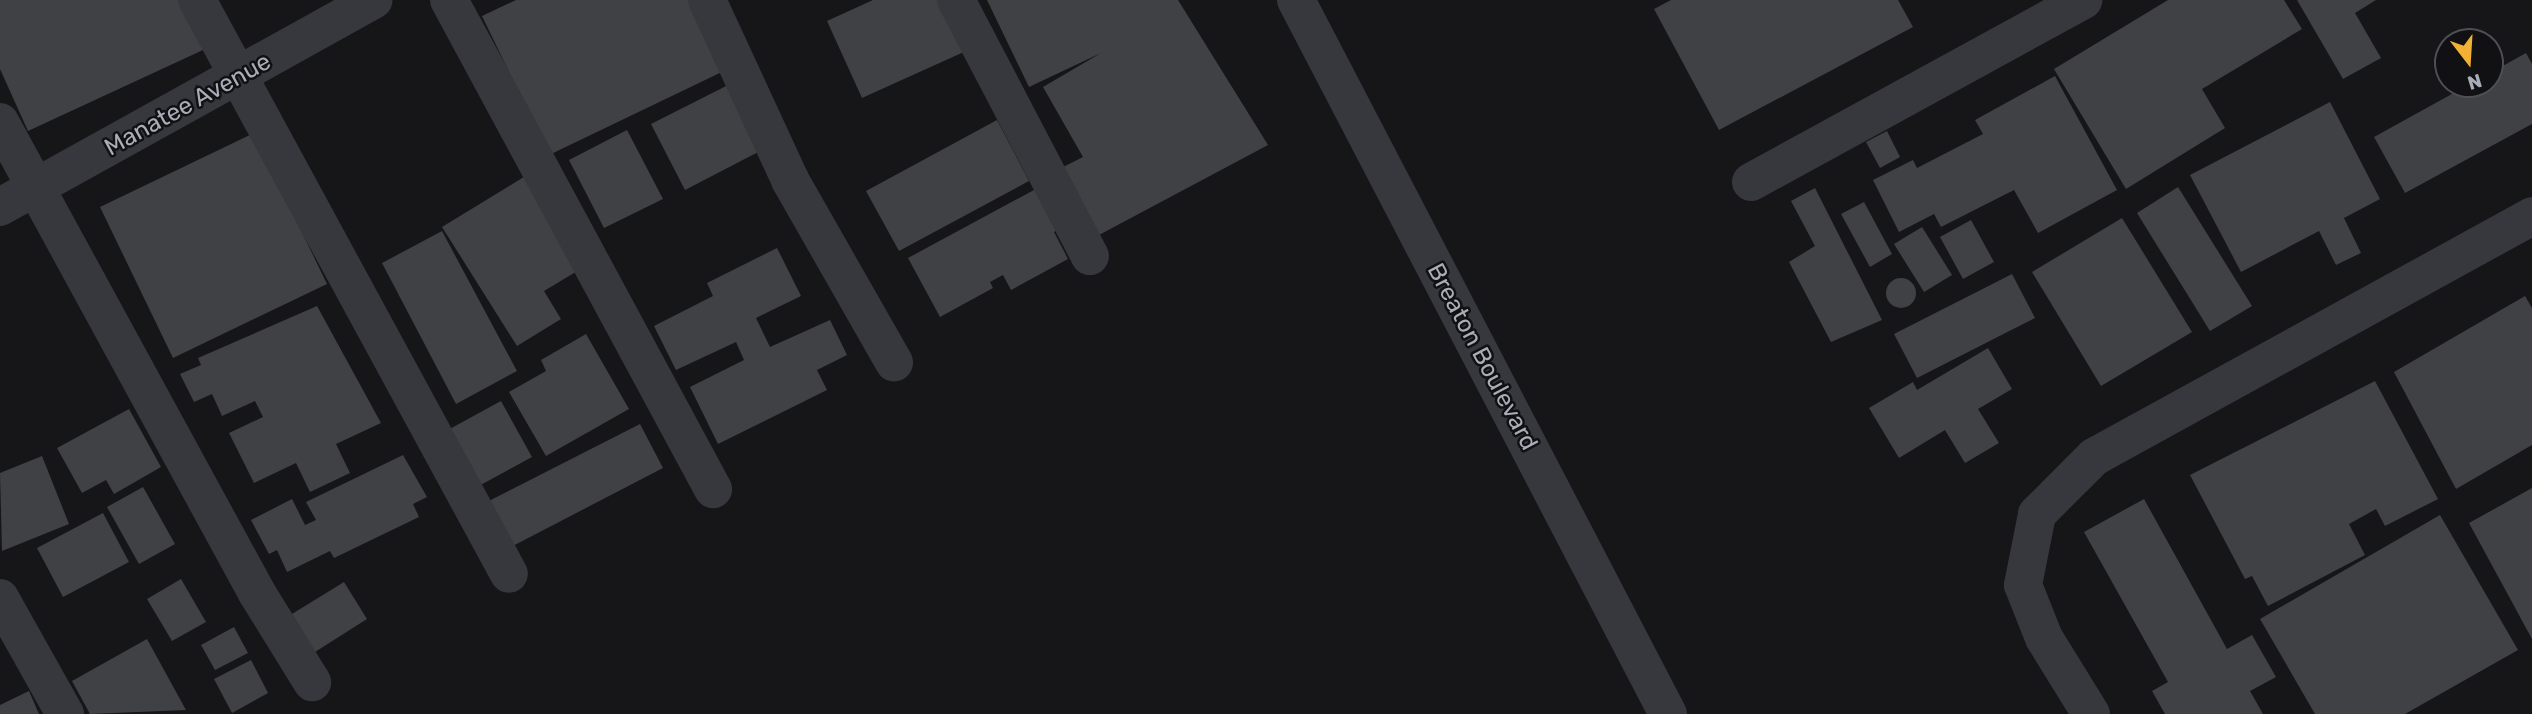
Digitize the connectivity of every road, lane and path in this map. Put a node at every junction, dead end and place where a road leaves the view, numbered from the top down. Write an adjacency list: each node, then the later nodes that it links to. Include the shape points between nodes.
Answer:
1 (197, 0): 8 (street)
2 (373, 0): 8 (street, Manatee Avenue)
3 (449, 0): 16 (street)
4 (707, 0): 15 (street, via 790,180)
5 (956, 0): 14 (street)
6 (1296, 0): 21 (street, Breaton Boulevard)
7 (2084, 0): 10 (street)
8 (240, 78): 11 (street, Manatee Avenue); 17 (street)
9 (0, 122): 11 (street)
10 (1751, 182)
11 (38, 187): 12 (street, Manatee Avenue); 19 (street, via 257,593)
12 (0, 207)
13 (2532, 216): 22 (street, via 2094,457 2037,514 2023,585 2043,638)
14 (1090, 256)
15 (894, 362)
16 (713, 489)
17 (509, 574)
18 (0, 598): 20 (street)
19 (312, 682)
20 (65, 714)
21 (1668, 714)
22 (2091, 714)

